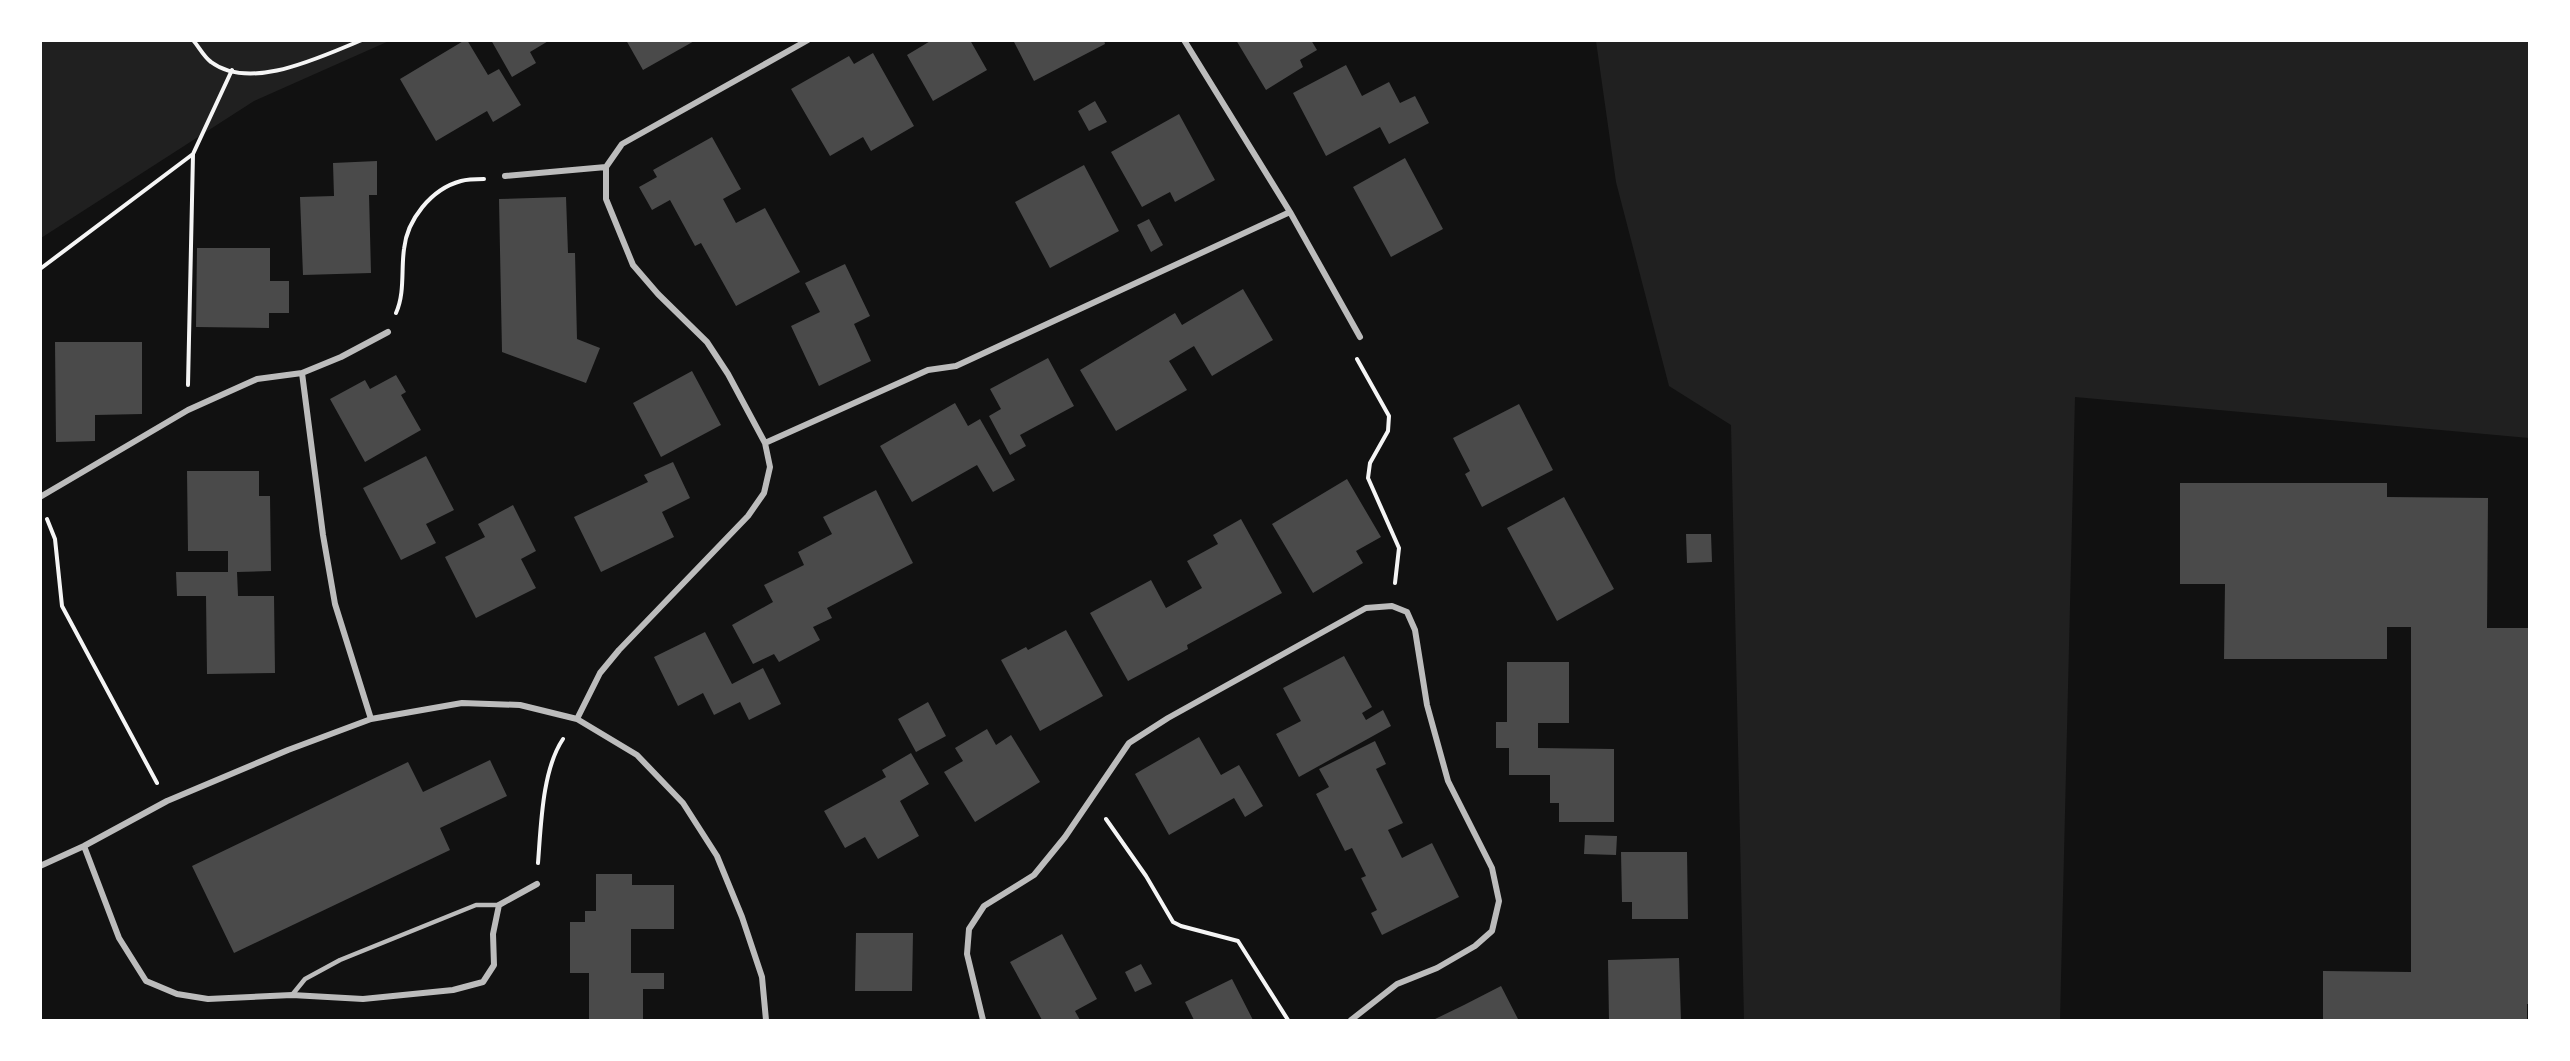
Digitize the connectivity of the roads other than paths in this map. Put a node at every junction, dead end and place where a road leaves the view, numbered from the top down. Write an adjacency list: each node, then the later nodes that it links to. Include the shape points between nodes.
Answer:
1 (808, 40): 3 (street, via 622,144)
2 (1184, 40): 5 (street)
3 (606, 167): 4 (street); 9 (street, via 606,199 633,265 706,342)
4 (505, 176)
5 (1290, 212): 7 (street); 9 (street, via 956,366 928,370)
6 (388, 332): 8 (street)
7 (1360, 337)
8 (302, 373): 10 (street, via 257,379 188,410); 11 (street, via 322,535 335,604)
9 (765, 443): 12 (street, via 770,467 764,493 754,508 619,650 600,673)
10 (40, 497)
11 (371, 719): 12 (street, via 462,703 520,705); 13 (street, via 167,801)
12 (577, 719): 18 (street, via 637,755 683,802 717,856 762,977)
13 (84, 846): 14 (street); 17 (street, via 119,938 146,981 177,994 208,999)
14 (40, 866)
15 (537, 884): 16 (street)
16 (499, 905): 17 (lane, via 476,905 340,960 305,979); 17 (street, via 493,934 494,965 483,982 453,990 363,999)
17 (292, 995)
18 (766, 1020)
19 (983, 1020): 20 (street, via 967,954 969,929 984,906 1034,875 1129,743 1366,608 1392,606 1407,612 1415,630 1427,705 1448,781 1492,868 1499,901 1492,931 1475,946 1437,968 1397,984)
20 (1351, 1020)

